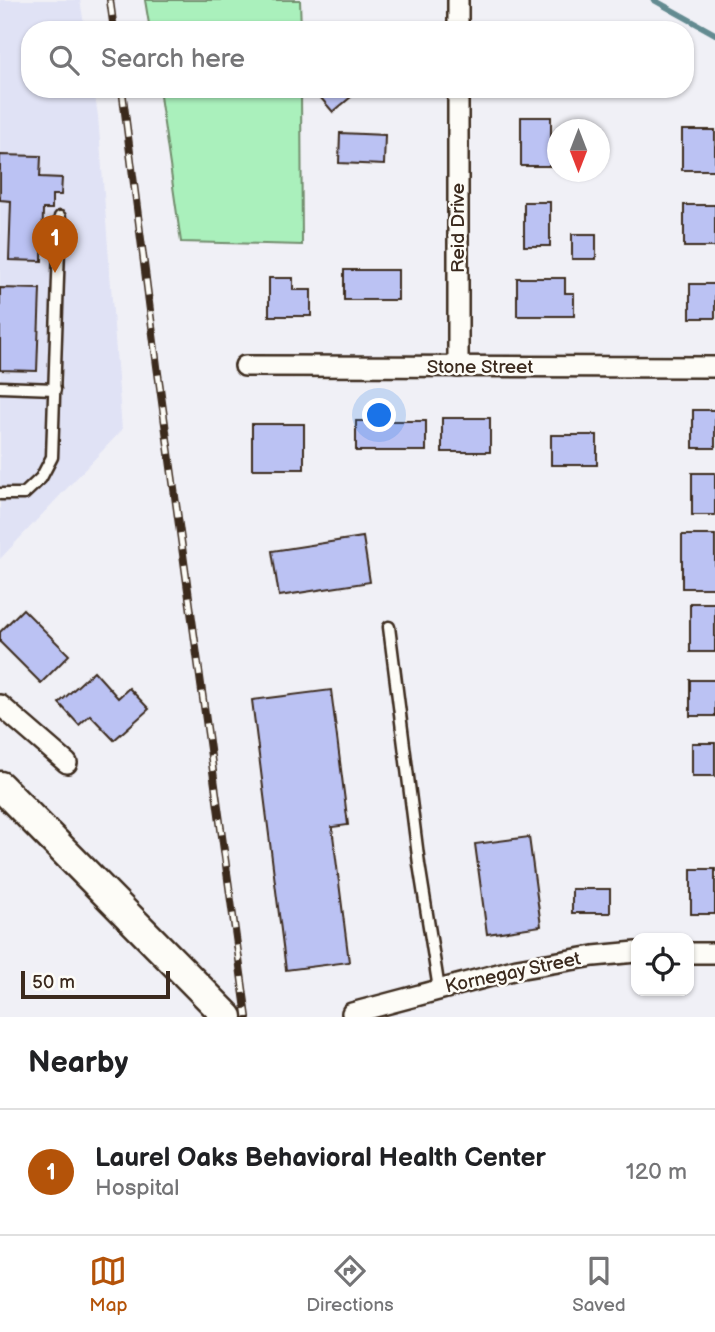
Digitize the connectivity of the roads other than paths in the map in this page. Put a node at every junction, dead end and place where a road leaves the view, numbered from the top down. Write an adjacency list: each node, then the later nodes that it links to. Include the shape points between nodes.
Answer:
1 (458, 0): 2 (street)
2 (458, 21)
3 (458, 98): 6 (street, Reid Drive)
4 (60, 217): 9 (lane)
5 (245, 366): 6 (street, Stone Street)
6 (458, 367): 7 (street, Stone Street)
7 (715, 368)
8 (0, 387): 9 (lane)
9 (55, 388): 10 (lane, via 52,457 47,468 24,494)
10 (0, 494)
11 (389, 627): 18 (lane)
12 (0, 705): 13 (street)
13 (67, 763)
14 (0, 786): 20 (main road)
15 (631, 953): 18 (street, Kornegay Street, via 517,969)
16 (694, 953): 17 (street)
17 (715, 953)
18 (439, 989): 19 (street, Kornegay Street)
19 (352, 1013)
20 (228, 1017)

